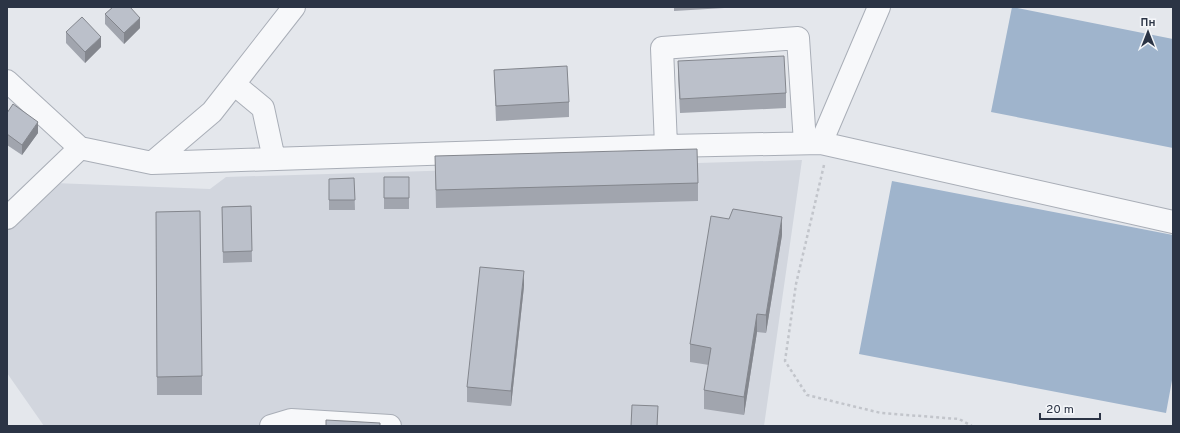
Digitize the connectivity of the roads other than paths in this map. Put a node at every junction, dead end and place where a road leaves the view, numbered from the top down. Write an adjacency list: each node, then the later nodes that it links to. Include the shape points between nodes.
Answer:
1 (294, 7): 4 (street)
2 (879, 7): 5 (street)
3 (7, 81): 7 (street)
4 (234, 84): 8 (street, via 262,108); 9 (street, via 212,112)
5 (818, 143): 6 (street); 6 (street, via 798,38 662,48); 11 (street)
6 (666, 146): 8 (street)
7 (80, 148): 9 (street); 10 (street)
8 (274, 159): 9 (street)
9 (152, 163)
10 (7, 218)
11 (1173, 222)
12 (271, 426): 13 (street, via 291,420)
13 (390, 426)

